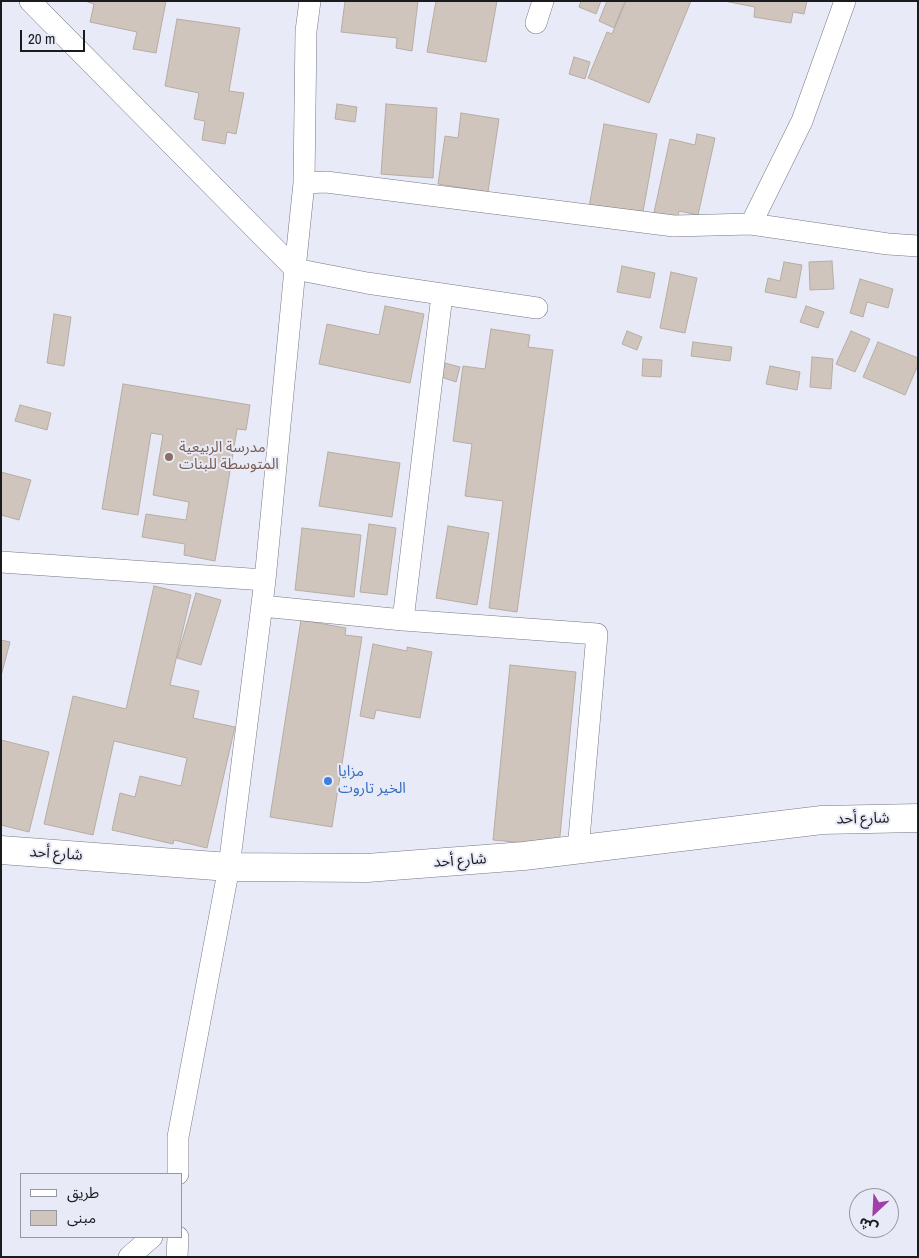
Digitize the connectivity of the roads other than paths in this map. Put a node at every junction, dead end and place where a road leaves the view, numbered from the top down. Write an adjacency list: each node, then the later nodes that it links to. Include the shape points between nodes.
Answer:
1 (30, 1): 9 (street)
2 (310, 1): 6 (street, via 306,31)
3 (543, 1): 5 (street)
4 (846, 1): 7 (street, via 802,121)
5 (536, 23)
6 (304, 183): 7 (street, via 326,182 674,226); 9 (street)
7 (751, 224): 8 (street)
8 (918, 246)
9 (295, 269): 10 (street); 13 (street)
10 (442, 295): 11 (street); 15 (street)
11 (537, 308)
12 (1, 562): 13 (street)
13 (265, 580): 14 (street)
14 (262, 606): 15 (street); 19 (street)
15 (403, 620): 18 (street, via 597,634)
16 (918, 818): 18 (main road, شارع أحد, via 822,820)
17 (1, 850): 19 (main road, شارع أحد)
18 (578, 850): 19 (main road, شارع أحد, via 367,868)
19 (229, 866): 20 (street, via 178,1137)
20 (178, 1173)
21 (151, 1238): 23 (street)
22 (178, 1238): 24 (street)
23 (129, 1257)
24 (178, 1257)

